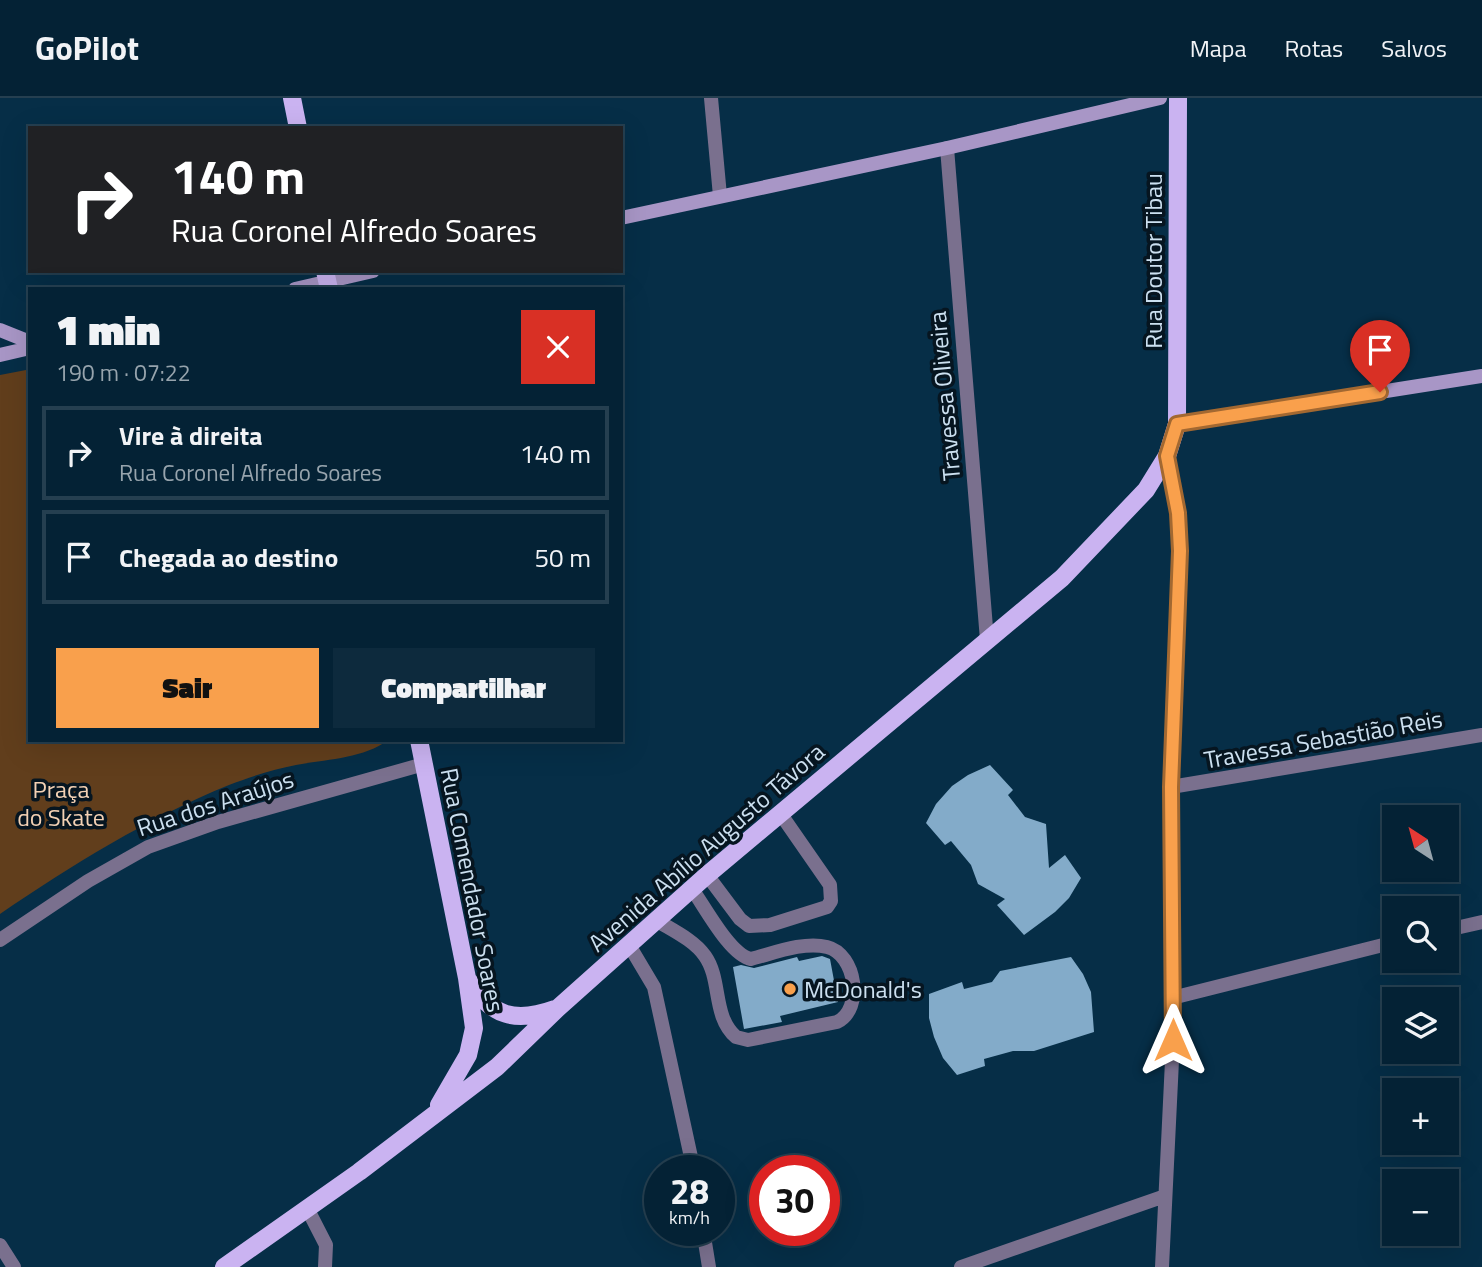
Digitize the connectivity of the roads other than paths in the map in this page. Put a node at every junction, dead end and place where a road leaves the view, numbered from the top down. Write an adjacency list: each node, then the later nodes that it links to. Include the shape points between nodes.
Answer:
1 (292, 98): 5 (main road)
2 (711, 98): 7 (street)
3 (1160, 98): 6 (main road)
4 (1178, 98): 17 (main road, Rua Doutor Tibau)
5 (298, 126)
6 (947, 148): 7 (main road); 19 (street, Travessa Oliveira)
7 (720, 196): 8 (main road)
8 (623, 218)
9 (363, 273): 10 (main road)
10 (327, 280): 11 (main road)
11 (302, 287)
12 (0, 330): 13 (main road)
13 (28, 341)
14 (28, 348): 15 (main road)
15 (0, 355)
16 (1482, 376): 17 (main road)
17 (1177, 424): 18 (main road, Avenida Abílio Augusto Távora)
18 (1167, 456): 19 (main road, Avenida Abílio Augusto Távora, via 1146,490 1089,553); 23 (street, via 1180,551)
19 (987, 640): 24 (main road, Avenida Abílio Augusto Távora)
20 (1482, 735): 23 (street, Travessa Sebastião Reis)
21 (419, 742): 22 (main road, Rua Comendador Soares)
22 (424, 764): 30 (street, Rua dos Araújos, via 218,822 148,847); 33 (main road, Rua Comendador Soares)
23 (1171, 787): 34 (street)
24 (780, 813): 25 (main road, Avenida Abílio Augusto Távora); 25 (street, via 830,885 827,907 770,925 749,926)
25 (707, 875): 26 (main road, Avenida Abílio Augusto Távora)
26 (692, 889): 27 (main road, Avenida Abílio Augusto Távora); 27 (street, via 727,941 744,957 819,945 841,954 848,964 854,1001 847,1016 748,1040 736,1037 723,1018 707,958)
27 (656, 920): 31 (main road, Avenida Abílio Augusto Távora)
28 (1482, 922): 29 (street)
29 (1459, 927)
30 (0, 940)
31 (629, 945): 35 (main road, Avenida Abílio Augusto Távora); 37 (street, via 654,987)
32 (1382, 945): 34 (street)
33 (467, 978): 35 (main road, via 478,995 500,1012 532,1017); 36 (main road, Rua Comendador Soares, via 474,1028 468,1055 446,1097)
34 (1172, 998): 38 (street)
35 (558, 1008): 36 (main road, Avenida Abílio Augusto Távora, via 497,1067)
36 (426, 1121): 39 (main road, Avenida Abílio Augusto Távora)
37 (691, 1155)
38 (1165, 1196): 46 (street); 47 (street)
39 (307, 1208): 43 (main road, Avenida Abílio Augusto Távora); 44 (street, via 326,1245)
40 (0, 1245): 42 (street)
41 (706, 1246): 45 (street)
42 (14, 1267)
43 (224, 1267)
44 (325, 1267)
45 (709, 1267)
46 (961, 1267)
47 (1162, 1267)

